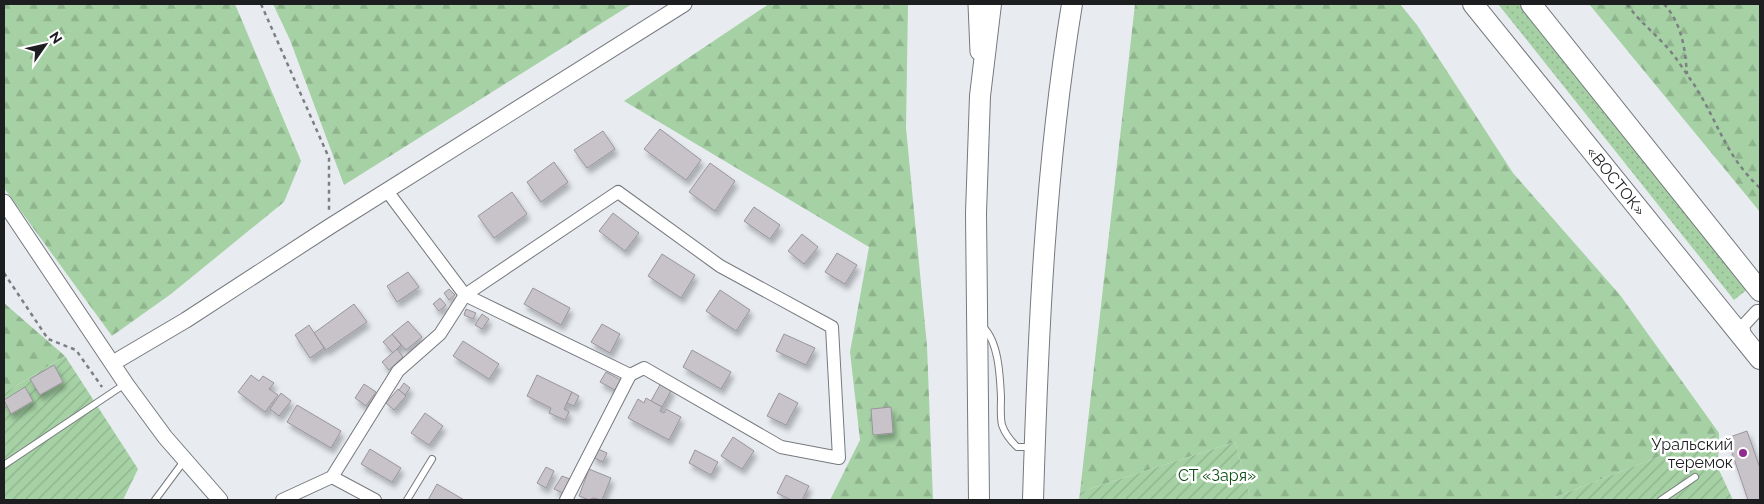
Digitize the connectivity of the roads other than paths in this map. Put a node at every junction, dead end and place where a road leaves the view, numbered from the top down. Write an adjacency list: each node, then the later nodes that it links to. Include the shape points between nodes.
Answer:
1 (684, 4): 8 (street)
2 (976, 4): 7 (street)
3 (990, 4): 7 (main road)
4 (1072, 4): 19 (main road, via 1055,119 1039,323)
5 (1473, 4): 14 (main road, «ВОСТОК»)
6 (1530, 4): 10 (main road)
7 (980, 96): 13 (main road)
8 (387, 191): 11 (street); 16 (street)
9 (4, 202): 16 (street)
10 (1760, 291)
11 (465, 295): 17 (street); 17 (street, via 618,192 720,266 832,327 839,458 781,447 644,368); 23 (street, via 440,334 398,372)
12 (1760, 311): 14 (street, via 1743,326)
13 (976, 322): 19 (lane, via 985,329 992,343 1000,381 1001,423 1008,438 1017,447); 31 (main road)
14 (1746, 342): 15 (main road, «ВОСТОК»)
15 (1760, 359)
16 (113, 363): 18 (street)
17 (630, 375): 30 (street)
18 (126, 384): 21 (street); 22 (lane)
19 (1035, 448): 32 (main road)
20 (432, 459): 29 (lane)
21 (185, 460): 25 (lane); 26 (street)
22 (4, 465)
23 (332, 476): 27 (street); 28 (street)
24 (1695, 477): 33 (lane)
25 (155, 500)
26 (220, 500)
27 (282, 500)
28 (375, 500)
29 (406, 500)
30 (566, 500)
31 (979, 500)
32 (1033, 500)
33 (1661, 500)

